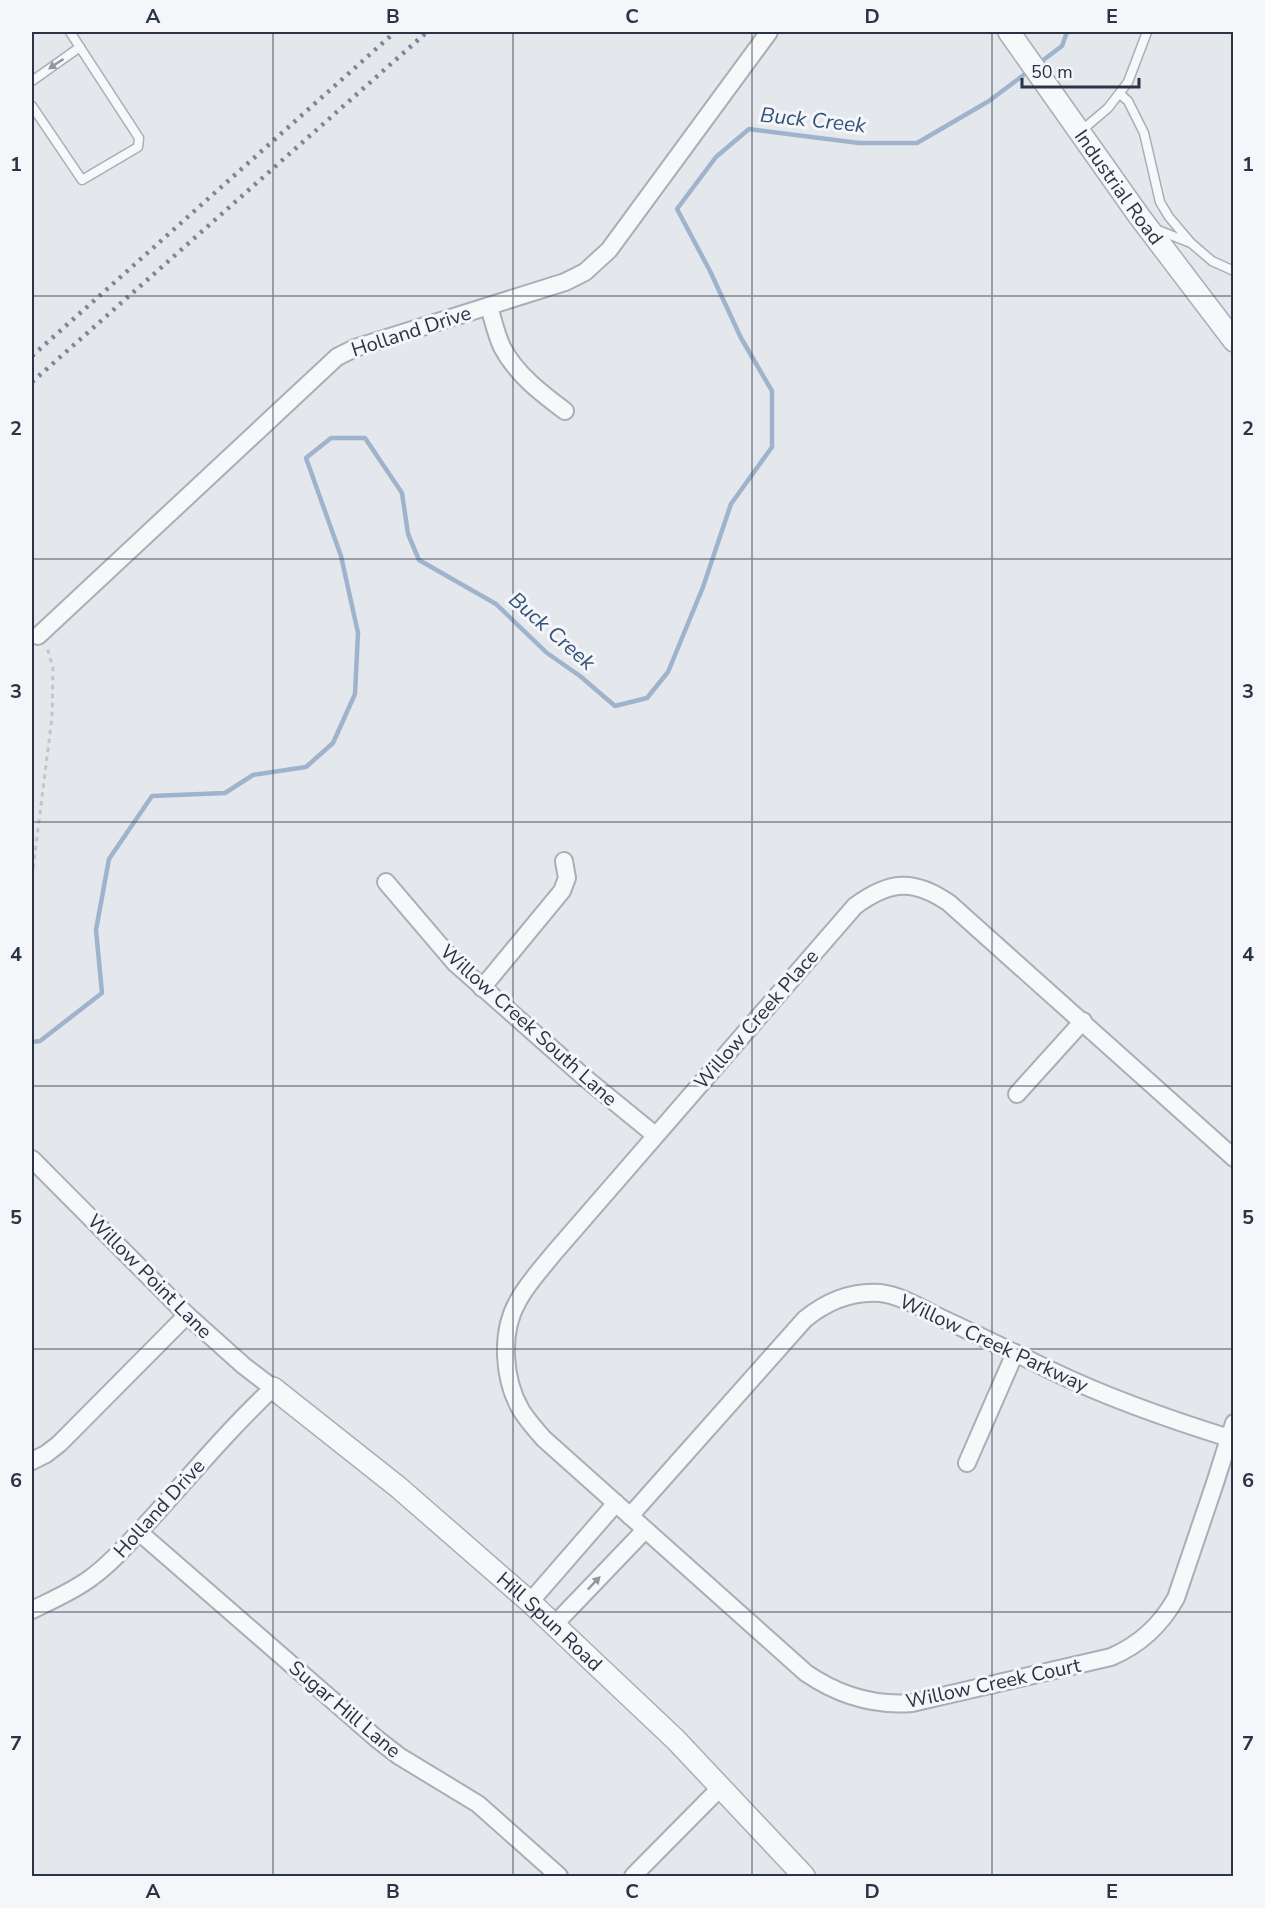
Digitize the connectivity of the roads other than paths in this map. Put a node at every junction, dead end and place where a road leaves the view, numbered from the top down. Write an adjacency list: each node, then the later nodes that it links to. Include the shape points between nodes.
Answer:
1 (70, 32): 5 (lane)
2 (769, 32): 13 (street, Holland Drive, via 599,261 565,282)
3 (1147, 32): 7 (lane)
4 (1011, 34): 9 (street, Industrial Road)
5 (80, 47): 6 (lane, one-way to 6); 8 (lane, via 139,138 138,147 82,180)
6 (32, 81)
7 (1120, 94): 9 (lane); 11 (lane, via 1128,101 1144,133 1160,202)
8 (32, 106)
9 (1080, 132): 10 (street, Industrial Road)
10 (1148, 227): 11 (lane); 14 (street, Industrial Road)
11 (1191, 243): 12 (lane, via 1212,261)
12 (1233, 271)
13 (489, 306): 15 (street, via 503,347 515,366); 16 (street, Holland Drive, via 337,357)
14 (1233, 341)
15 (565, 411)
16 (38, 636)
17 (564, 861): 19 (street, via 567,878 562,891)
18 (386, 882): 19 (street, Willow Creek South Lane, via 440,948)
19 (482, 988): 22 (street, Willow Creek South Lane)
20 (1083, 1022): 21 (street); 22 (street, Willow Creek Place, via 934,892 919,887 889,887 855,906); 23 (street, Willow Creek Place)
21 (1017, 1094)
22 (655, 1136): 31 (street, Willow Creek Place, via 526,1288 508,1327 507,1366 520,1409 544,1439)
23 (1233, 1158)
24 (32, 1159): 25 (street, Willow Point Lane)
25 (187, 1315): 27 (street, Willow Point Lane); 29 (street, via 59,1444)
26 (1015, 1353): 28 (street, Willow Creek Parkway, via 1121,1402); 30 (street); 32 (street, Willow Creek Parkway, via 890,1295 870,1293 837,1299 805,1319)
27 (273, 1388): 34 (street, Holland Drive, via 244,1414); 35 (street, Hill Spun Road, via 398,1487)
28 (1231, 1430): 33 (street, Willow Creek Court, via 1176,1598 1155,1628 1110,1657 912,1703 861,1699 822,1684)
29 (32, 1461)
30 (967, 1463)
31 (616, 1503): 32 (street, Willow Creek Place); 35 (street)
32 (630, 1516): 33 (street, Willow Creek Court)
33 (645, 1530): 37 (street, one-way to 33)
34 (139, 1532): 36 (street, Holland Drive, via 90,1579); 39 (street, Sugar Hill Lane, via 377,1739 478,1804)
35 (530, 1602): 37 (street, Hill Spun Road)
36 (32, 1610)
37 (554, 1625): 38 (street, Hill Spun Road)
38 (721, 1787): 40 (street); 41 (street, Hill Spun Road)
39 (559, 1876)
40 (633, 1876)
41 (804, 1876)

